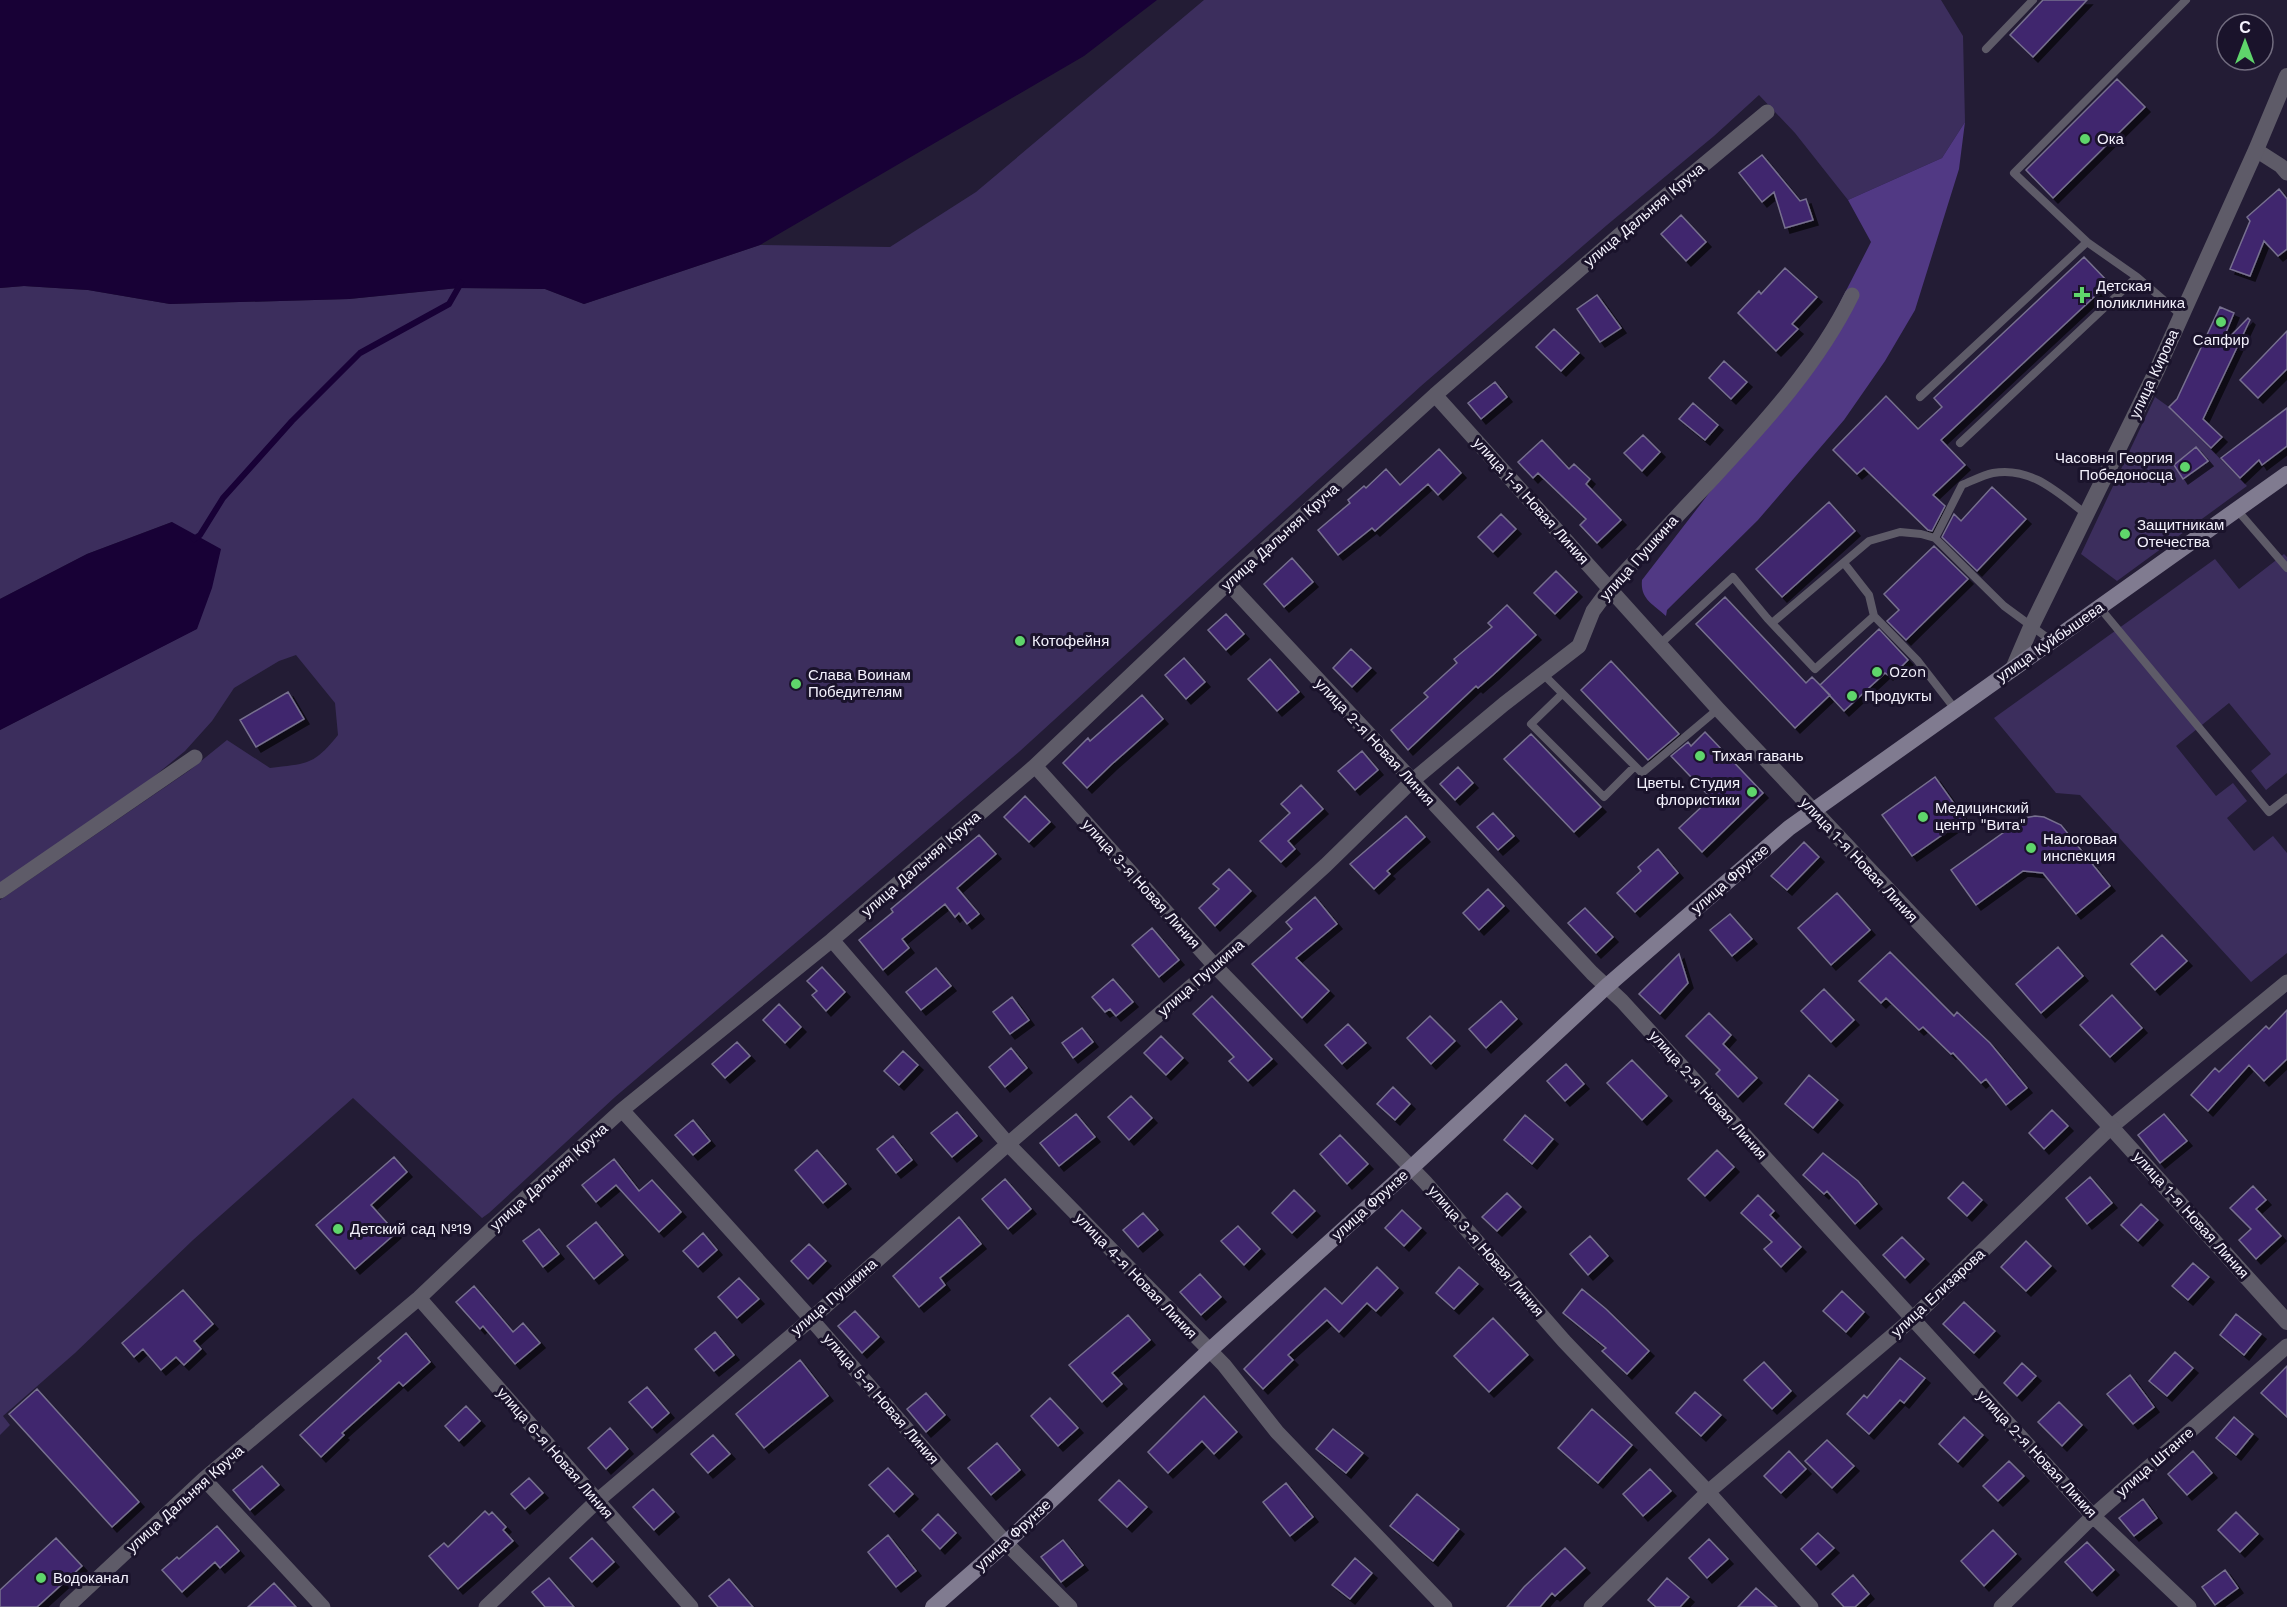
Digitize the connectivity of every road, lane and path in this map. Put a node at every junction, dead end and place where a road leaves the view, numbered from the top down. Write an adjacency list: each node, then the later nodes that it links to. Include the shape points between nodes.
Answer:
1 (2033, 0): 3 (lane)
2 (2186, 0): 8 (lane, via 2014,173)
3 (1986, 49)
4 (2287, 76): 6 (street, улица Кирова)
5 (1767, 112): 12 (street, улица Дальняя Круча)
6 (2256, 150): 7 (street); 11 (street, улица Кирова)
7 (2287, 173)
8 (2087, 242): 9 (lane); 13 (lane)
9 (2137, 277): 11 (lane); 14 (lane)
10 (1852, 295): 22 (street, улица Пушкина, via 1836,327 1798,382)
11 (2181, 315): 17 (street, улица Кирова)
12 (1435, 394): 21 (street, улица Дальняя Круча); 22 (street, улица 1-я Новая Линия)
13 (1920, 397)
14 (1960, 443)
15 (2287, 474): 16 (main road, улица Куйбышева)
16 (2237, 510): 20 (lane); 23 (main road, улица Куйбышева)
17 (2087, 515): 18 (lane, via 2038,478 2018,472 1993,473 1962,485); 26 (street, улица Кирова)
18 (1935, 538): 19 (lane, via 1900,532 1869,541); 26 (lane)
19 (1844, 563): 24 (lane, via 1869,595); 25 (lane)
20 (2287, 568)
21 (1228, 583): 35 (street, улица Дальняя Круча); 37 (street, улица 2-я Новая Линия)
22 (1610, 588): 28 (street, улица 1-я Новая Линия); 30 (street, улица Пушкина, via 1593,610 1579,646)
23 (2100, 608): 27 (main road, улица Куйбышева); 38 (lane, via 2269,812)
24 (1874, 616): 25 (lane, via 1815,669); 33 (lane, via 1922,666)
25 (1772, 623): 28 (lane, via 1733,577)
26 (2031, 627): 27 (lane); 29 (street, улица Кирова)
27 (2053, 642): 29 (main road, улица Куйбышева)
28 (1660, 644): 32 (street, улица 1-я Новая Линия)
29 (2013, 669): 33 (main road, улица Куйбышева)
30 (1544, 675): 31 (lane); 37 (street, улица Пушкина)
31 (1562, 694): 36 (lane); 36 (lane, via 1531,724 1604,797)
32 (1718, 708): 36 (lane, via 1641,773); 39 (street, улица 1-я Новая Линия)
33 (1955, 709): 39 (main road, улица Куйбышева)
34 (195, 757): 40 (street)
35 (1035, 766): 41 (street, улица Дальняя Круча); 42 (street, улица 3-я Новая Линия)
36 (1635, 766)
37 (1412, 781): 42 (street, улица Пушкина); 44 (street, улица 2-я Новая Линия)
38 (2287, 798)
39 (1813, 810): 44 (main road, улица Фрунзе); 46 (street, улица 1-я Новая Линия)
40 (0, 891)
41 (832, 940): 45 (street, улица Дальняя Круча); 47 (street, улица 4-я Новая Линия)
42 (1215, 966): 47 (street, улица Пушкина); 48 (street, улица 3-я Новая Линия)
43 (2287, 982): 46 (street, улица Елизарова)
44 (1607, 986): 48 (main road, улица Фрунзе); 51 (street, улица 2-я Новая Линия)
45 (622, 1110): 49 (street, улица Дальняя Круча); 50 (street, улица 5-я Новая Линия)
46 (2111, 1127): 51 (street, улица Елизарова); 52 (street, улица 1-я Новая Линия)
47 (1008, 1144): 50 (street, улица Пушкина); 54 (street, улица 4-я Новая Линия)
48 (1411, 1168): 54 (main road, улица Фрунзе); 56 (street, улица 3-я Новая Линия, via 1564,1341)
49 (419, 1298): 55 (street, улица Дальняя Круча); 57 (street, улица 6-я Новая Линия)
50 (811, 1319): 57 (street, улица Пушкина); 59 (street, улица 5-я Новая Линия)
51 (1912, 1319): 56 (street, улица Елизарова); 58 (street, улица 2-я Новая Линия)
52 (2287, 1322)
53 (2287, 1346): 58 (street, улица Штанге)
54 (1209, 1351): 59 (main road, улица Фрунзе); 66 (street, улица 4-я Новая Линия, via 1277,1432)
55 (204, 1479): 60 (street, улица Дальняя Круча); 61 (street)
56 (1708, 1492): 67 (street, улица Елизарова); 68 (street, улица 3-я Новая Линия)
57 (597, 1501): 62 (street, улица Пушкина); 63 (street, улица 6-я Новая Линия)
58 (2093, 1516): 69 (street, улица Штанге); 70 (street, улица 2-я Новая Линия)
59 (1006, 1543): 64 (main road, улица Фрунзе); 65 (street, улица 5-я Новая Линия)
60 (67, 1607)
61 (323, 1607)
62 (486, 1607)
63 (691, 1607)
64 (933, 1607)
65 (1070, 1607)
66 (1445, 1607)
67 (1591, 1607)
68 (1811, 1607)
69 (2001, 1607)
70 (2189, 1607)

